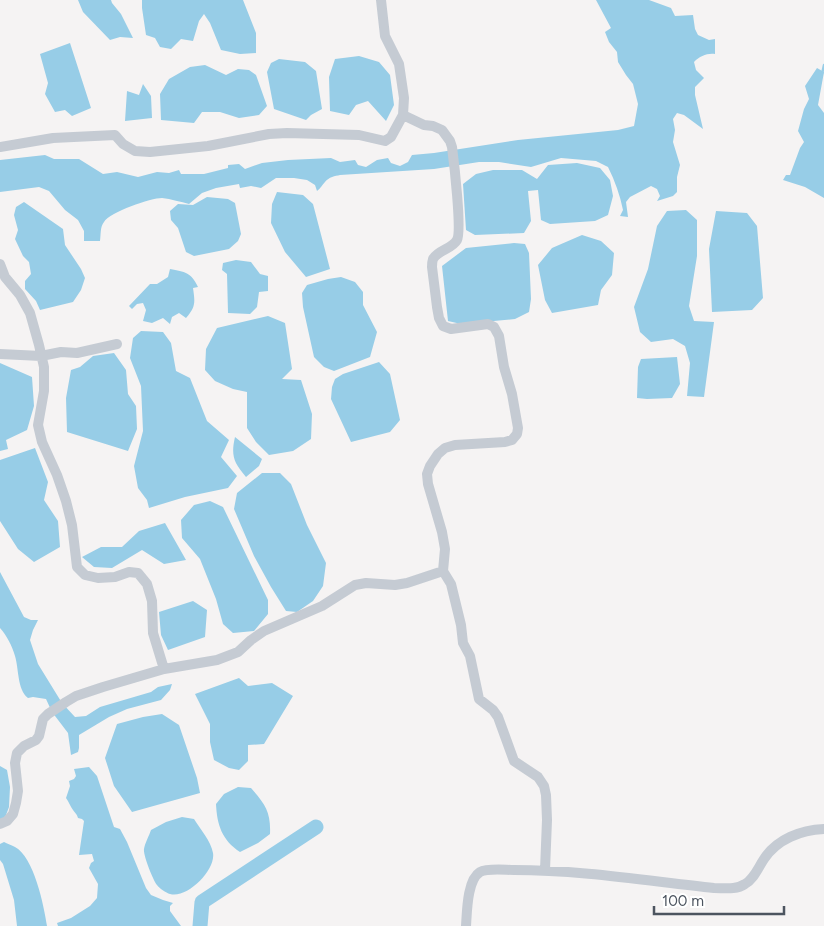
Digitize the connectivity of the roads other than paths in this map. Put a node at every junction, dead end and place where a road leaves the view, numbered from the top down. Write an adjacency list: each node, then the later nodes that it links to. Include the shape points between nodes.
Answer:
1 (381, 0): 2 (street, via 385,36 399,64)
2 (404, 116): 3 (street, via 385,141 359,135 287,133 150,152 135,151 115,135 52,138); 8 (street, via 442,130 452,147 458,236 456,243 433,259 439,318 443,326 451,329 488,324 494,327 501,344 518,428 512,440 505,442 445,448 430,466 428,484 445,549)
3 (0, 147)
4 (0, 264): 7 (street, via 5,277 30,313)
5 (117, 344): 7 (street, via 77,353)
6 (0, 354): 7 (street)
7 (41, 356): 9 (street, via 44,391 38,425 66,501 77,566 85,574 98,578 138,573 152,601 153,633)
8 (443, 571): 9 (street, via 395,586 355,585 322,606 264,632 238,652 217,660); 12 (street, via 451,584 479,699 498,716 514,761 538,777 544,786 547,820)
9 (164, 669): 10 (street, via 76,696 48,714 36,740 17,753 16,803 8,821)
10 (0, 824)
11 (824, 829): 12 (street, via 795,834 777,845 745,884 733,888)
12 (545, 870): 13 (street, via 492,869 480,872 470,888)
13 (466, 926)

